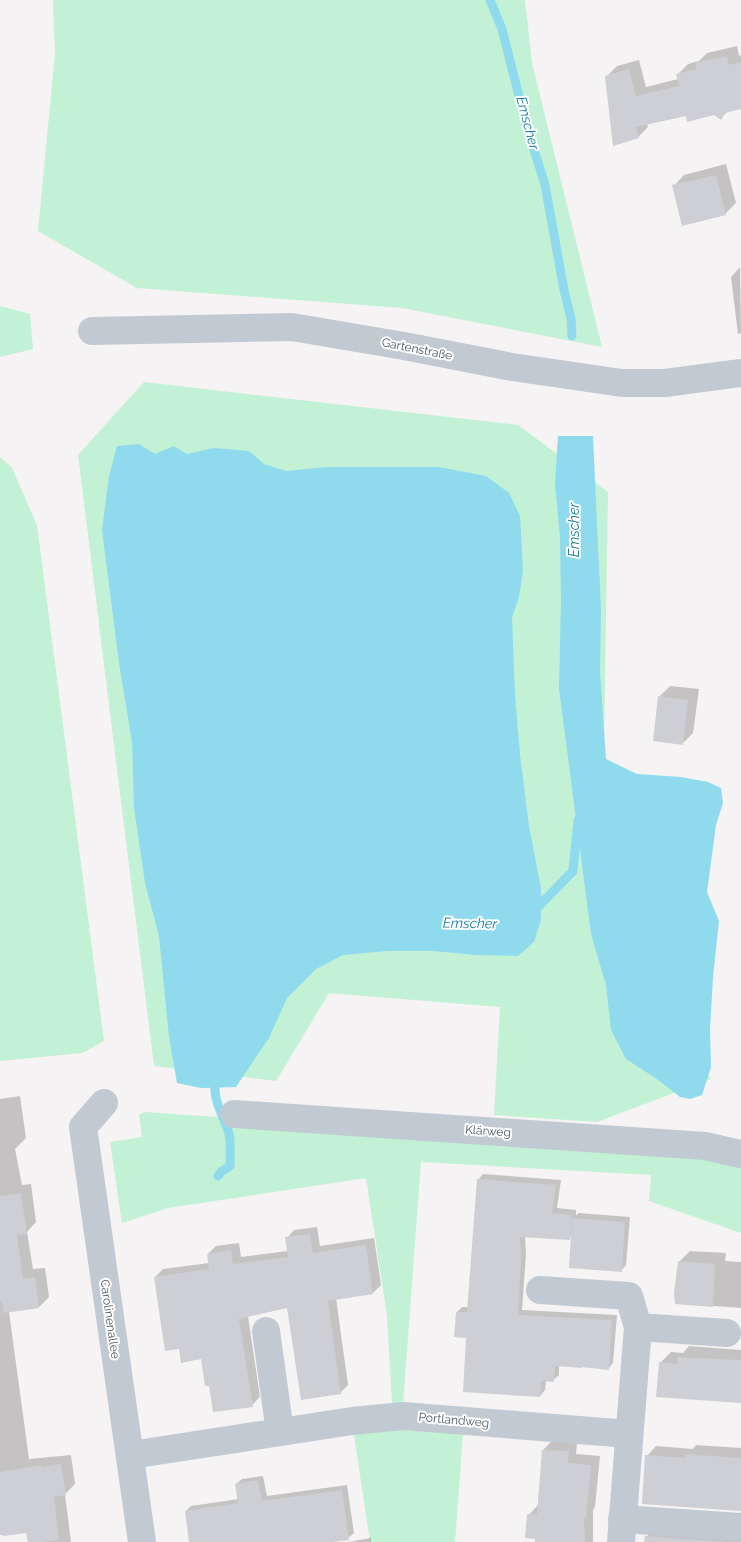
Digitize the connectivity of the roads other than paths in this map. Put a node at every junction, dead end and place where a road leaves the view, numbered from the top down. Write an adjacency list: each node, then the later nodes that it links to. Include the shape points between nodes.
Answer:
1 (92, 331): 2 (street, Gartenstraße, via 292,327 512,367 622,383 665,383)
2 (741, 373)
3 (104, 1103): 12 (street, Carolinenallee, via 83,1127)
4 (234, 1114): 5 (street, Klärweg, via 705,1146)
5 (741, 1154)
6 (540, 1290): 7 (street, via 629,1296)
7 (638, 1327): 9 (street); 11 (street)
8 (266, 1331): 10 (street)
9 (727, 1333)
10 (280, 1432): 11 (street, Portlandweg, via 403,1416); 12 (street, Portlandweg)
11 (629, 1434): 14 (street)
12 (130, 1455): 15 (street, Carolinenallee)
13 (741, 1527): 14 (street)
14 (622, 1530)
15 (142, 1542)

